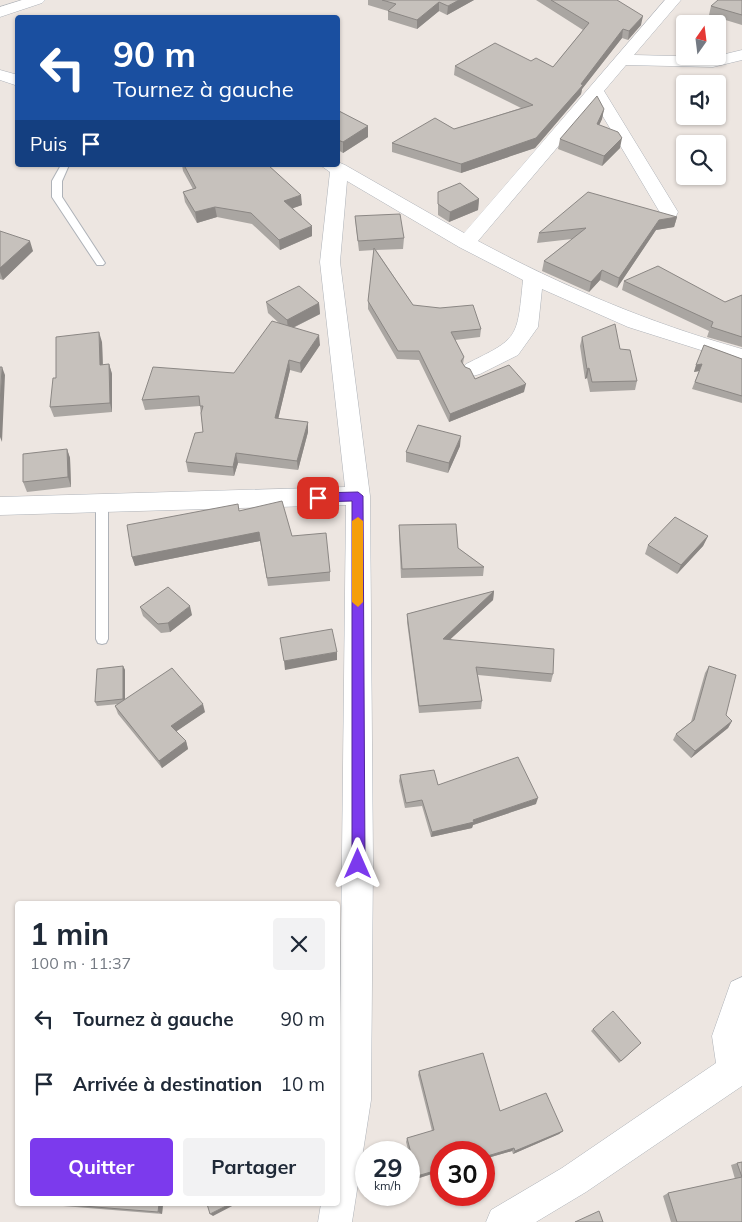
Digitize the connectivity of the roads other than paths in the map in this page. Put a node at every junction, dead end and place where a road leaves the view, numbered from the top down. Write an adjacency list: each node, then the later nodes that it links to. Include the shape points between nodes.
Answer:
1 (37, 0): 3 (street)
2 (673, 0): 5 (street)
3 (0, 12)
4 (742, 55): 5 (street, via 713,62)
5 (623, 60): 8 (street)
6 (0, 74): 7 (street)
7 (15, 80)
8 (596, 91): 11 (street); 12 (street)
9 (65, 167): 13 (lane, via 57,181 57,197)
10 (334, 167): 12 (street); 17 (street, via 330,262)
11 (668, 212)
12 (466, 243): 14 (street)
13 (100, 263)
14 (533, 276): 15 (street, via 564,292 693,344); 16 (street, via 528,327 511,350)
15 (742, 356)
16 (473, 369)
17 (358, 496): 18 (street); 23 (street, via 355,1100)
18 (102, 503): 19 (street); 20 (lane)
19 (0, 506)
20 (102, 639)
21 (742, 993): 22 (street, via 728,1036)
22 (737, 1070): 26 (street, via 574,1180)
23 (340, 1192)
24 (338, 1206): 25 (street)
25 (335, 1222)
26 (502, 1222)

